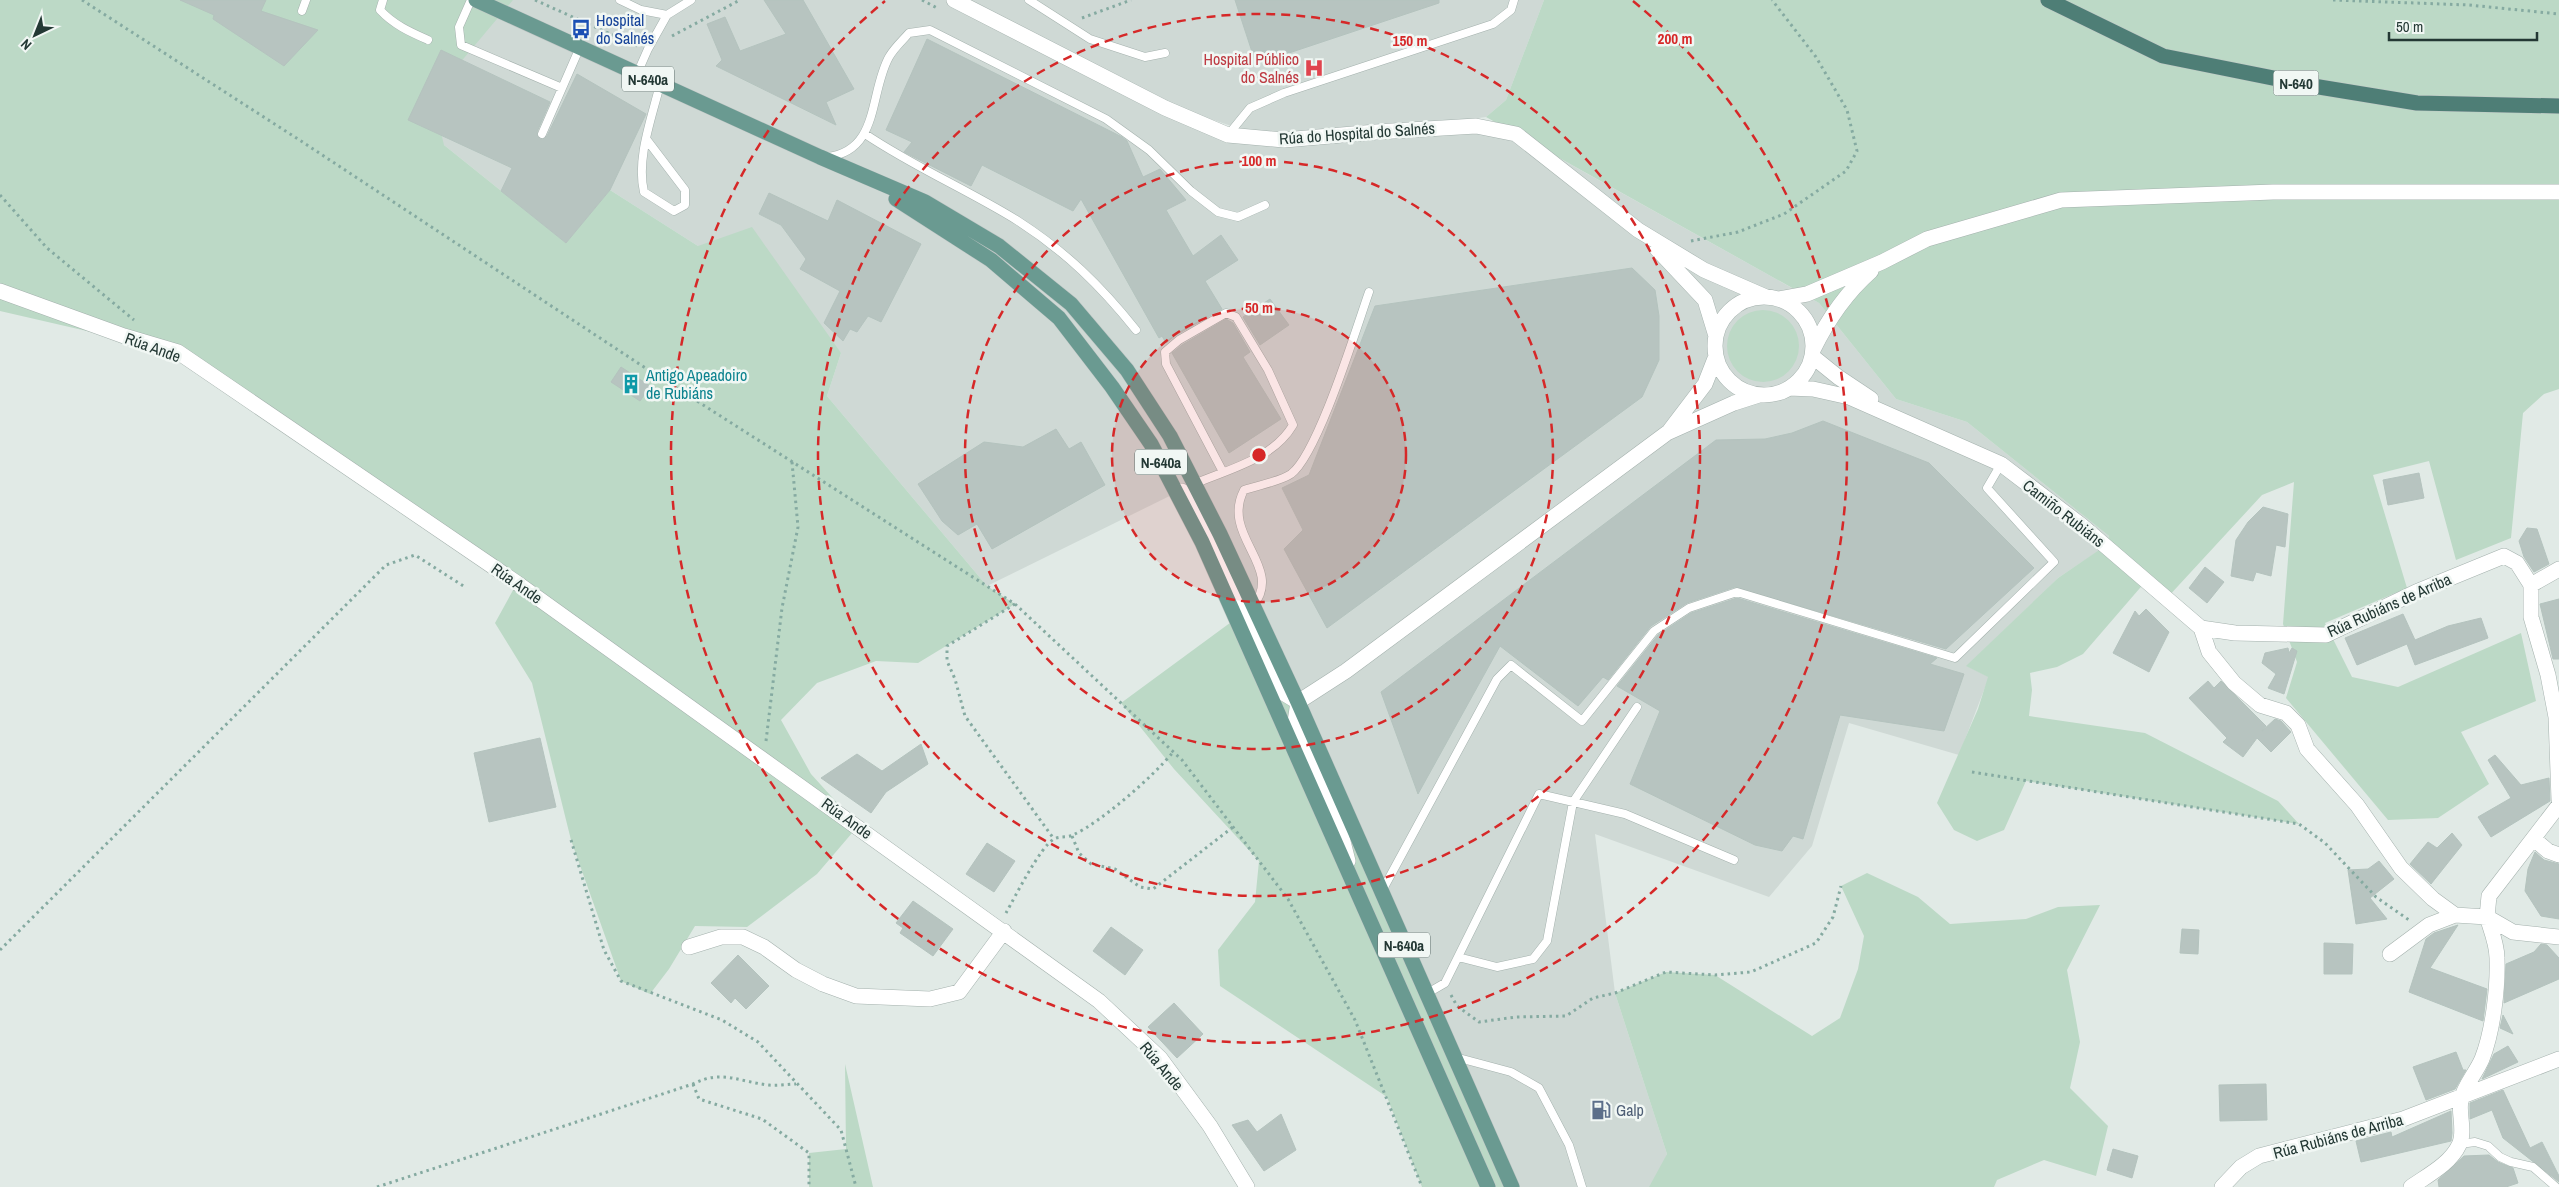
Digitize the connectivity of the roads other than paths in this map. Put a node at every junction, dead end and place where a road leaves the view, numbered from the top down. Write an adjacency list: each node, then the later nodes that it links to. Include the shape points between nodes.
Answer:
1 (306, 0): 11 (lane)
2 (383, 0): 13 (lane, via 380,10 388,18)
3 (471, 0): 18 (lane, via 459,27 461,45)
4 (476, 0): 14 (main road, N-640a)
5 (620, 0): 12 (lane, via 641,10)
6 (691, 0): 12 (lane)
7 (954, 0): 22 (street, Rúa do Hospital do Salnés, via 1166,108)
8 (1029, 0): 15 (lane, via 1090,38 1145,57)
9 (1514, 0): 22 (lane, via 1511,10 1493,24 1284,93 1250,108)
10 (2048, 0): 19 (highway, N-640, via 2172,58 2418,103)
11 (302, 11)
12 (667, 15): 16 (lane)
13 (428, 40)
14 (580, 47): 16 (main road, N-640a); 18 (lane)
15 (1165, 53)
16 (637, 74): 17 (main road, N-640a)
17 (660, 84): 23 (lane); 24 (main road, N-640a)
18 (562, 88): 20 (lane)
19 (2559, 106)
20 (542, 134)
21 (865, 134): 24 (lane, via 854,148 838,156); 26 (lane, via 889,56 909,33 930,30 1106,119 1149,150 1218,212 1238,217); 32 (lane, via 1019,222 1066,256 1105,291)
22 (1228, 135): 27 (street, Rúa do Hospital do Salnés, via 1284,140 1476,126 1516,134)
23 (647, 140): 23 (lane, via 640,174 644,192 674,211 685,205 685,190)
24 (820, 158): 40 (main road, N-640a, via 920,212 999,266 1059,318); 43 (main road, N-640a, via 924,202 999,246 1071,304 1128,370 1170,436)
25 (2559, 192): 28 (street, via 2273,192 2061,200 1927,239)
26 (1265, 205)
27 (1638, 230): 31 (street, Rúa do Hospital do Salnés, via 1733,285); 33 (street, Rúa do Hospital do Salnés, via 1705,300)
28 (1882, 262): 31 (street, via 1807,294); 34 (street, via 1861,280 1826,325)
29 (0, 291): 60 (street, Rúa Ande, via 178,352 517,583)
30 (1369, 292): 46 (lane, via 1325,414 1303,462 1290,475 1244,490 1238,502 1239,525 1264,580 1260,598)
31 (1772, 298): 33 (street, via 1752,298 1739,303 1724,317); 34 (street, via 1793,306 1805,318 1812,333)
32 (1136, 330)
33 (1716, 336): 35 (street)
34 (1813, 353): 36 (street, via 1800,380); 38 (street, via 1838,377)
35 (1716, 356): 37 (street, via 1727,378 1736,386); 39 (street, via 1706,384)
36 (1789, 388): 37 (street); 38 (street, via 1848,397)
37 (1759, 395): 39 (street)
38 (1910, 423): 41 (street, Camiño Rubiáns)
39 (1667, 433): 48 (street)
40 (1151, 444): 48 (street, via 1212,538 1280,690); 56 (main road, N-640a, via 1202,542)
41 (2001, 464): 47 (street, Camiño Rubiáns, via 2081,525); 57 (lane, via 1987,488 2054,562 1955,658 1737,592 1690,608 1654,631 1582,721 1511,665 1498,679)
42 (1223, 472): 42 (lane, via 1266,453 1284,440 1293,425 1268,370 1236,317 1226,313 1179,340 1165,352 1166,364); 43 (lane)
43 (1194, 484): 46 (main road, N-640a)
44 (2559, 569): 45 (street)
45 (2531, 585): 47 (street, Rúa Rubiáns de Arriba, via 2517,563 2504,556 2416,592 2326,635 2236,633); 50 (street, via 2532,617 2556,718)
46 (1253, 606): 48 (main road, N-640a)
47 (2201, 628): 58 (street, via 2209,652 2234,683 2260,705 2286,714 2298,725 2307,749 2357,805 2401,868)
48 (1298, 702): 56 (street, via 1295,722 1337,818); 57 (main road, N-640a)
49 (1637, 707): 51 (lane)
50 (2559, 800)
51 (1572, 802): 55 (lane, via 1624,814); 64 (lane, via 1539,794); 64 (lane, via 1547,941 1533,959 1497,967)
52 (2559, 805): 53 (street)
53 (2534, 839): 54 (street, via 2548,851); 59 (street, via 2488,896)
54 (2559, 855)
55 (1734, 860)
56 (1354, 886): 71 (main road, N-640a)
57 (1382, 893): 65 (main road, N-640a)
58 (2454, 915): 59 (street); 63 (street, via 2429,925)
59 (2487, 917): 61 (street, via 2513,932); 68 (street, via 2497,957 2490,1030 2482,1059)
60 (1001, 929): 62 (street, via 959,992 930,999 856,996 823,984 764,947 743,938 721,937); 70 (street, Rúa Ande, via 1099,1001 1160,1058 1210,1126)
61 (2559, 937)
62 (689, 947)
63 (2390, 954)
64 (1458, 957): 65 (lane, via 1445,983)
65 (1426, 994): 66 (main road, N-640a)
66 (1454, 1056): 72 (main road, N-640a); 73 (lane, via 1511,1072 1539,1088 1569,1146)
67 (2559, 1059): 68 (street, Rúa Rubiáns de Arriba)
68 (2462, 1098): 69 (street); 74 (street, Rúa Rubiáns de Arriba, via 2403,1119 2259,1156 2240,1167)
69 (2460, 1144): 75 (street, via 2451,1159); 76 (lane, via 2475,1142 2488,1146 2500,1157 2533,1167)
70 (1247, 1187)
71 (1488, 1187)
72 (1512, 1187)
73 (1582, 1187)
74 (2222, 1187)
75 (2411, 1187)
76 (2556, 1187)

